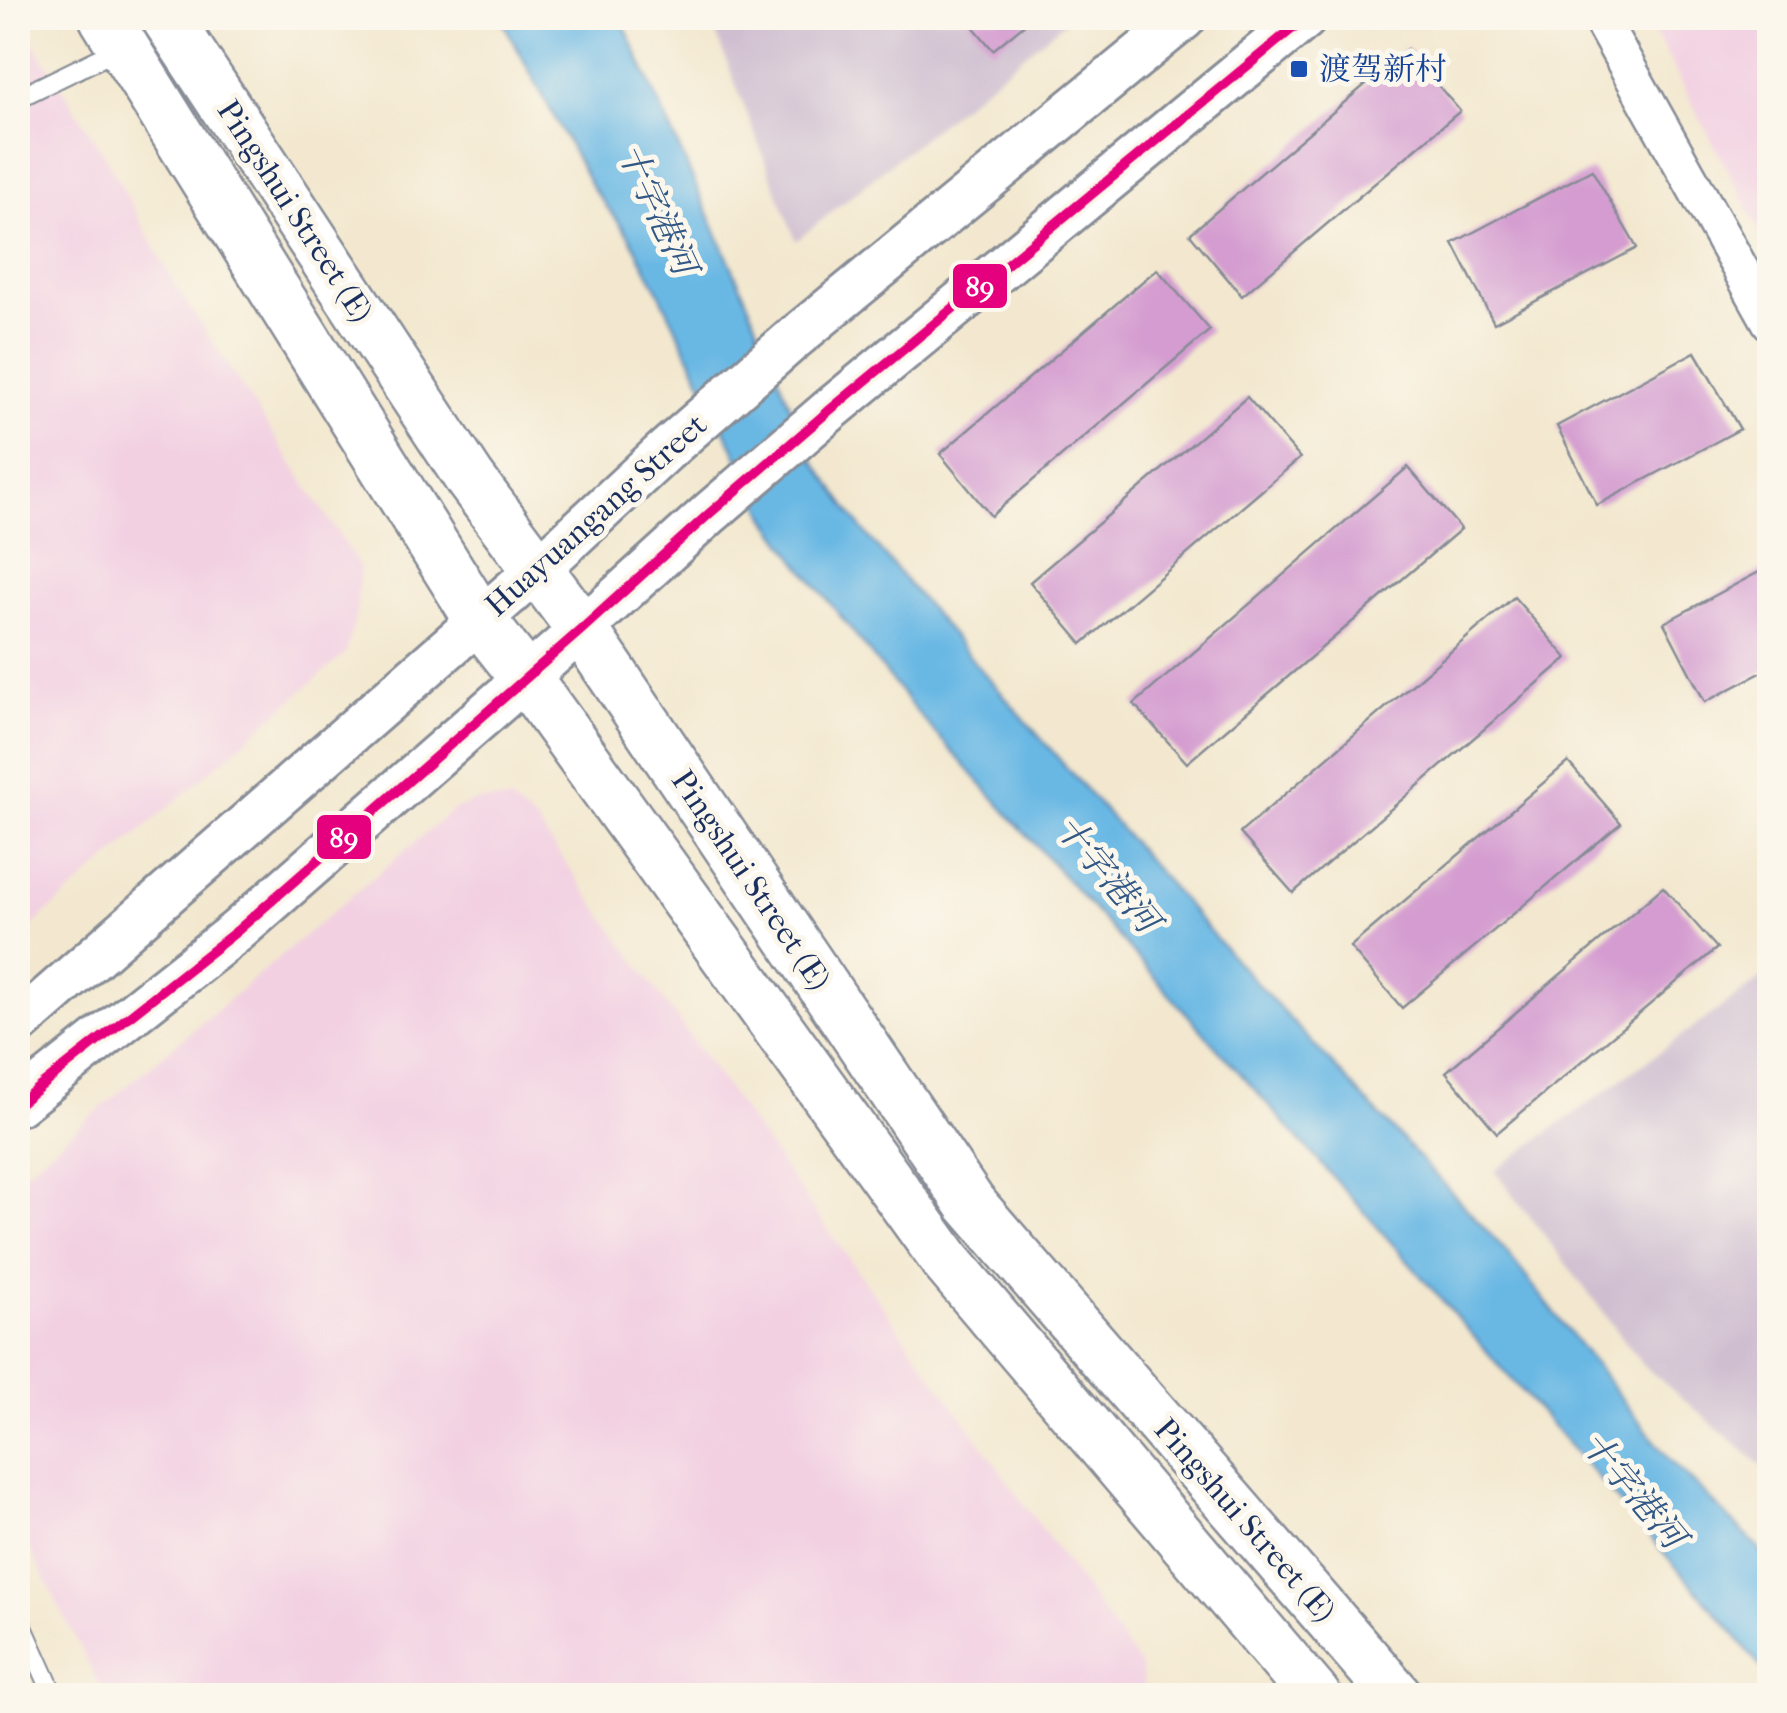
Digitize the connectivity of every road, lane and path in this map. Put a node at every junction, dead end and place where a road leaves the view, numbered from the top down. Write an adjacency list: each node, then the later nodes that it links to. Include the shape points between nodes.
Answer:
1 (168, 18): 8 (main road, Pingshui Street (E), via 470,479)
2 (1184, 18): 8 (street, Huayuangang Street, via 793,339)
3 (1305, 18): 10 (street, via 832,408)
4 (1600, 18): 7 (street)
5 (114, 32): 6 (lane); 9 (main road, Pingshui Street (E))
6 (18, 98)
7 (1770, 322)
8 (538, 570): 9 (street, Huayuangang Street); 10 (main road, Pingshui Street (E))
9 (480, 620): 11 (main road, Pingshui Street (E)); 12 (street, Huayuangang Street)
10 (582, 629): 11 (street); 17 (main road, Pingshui Street (E), via 970,1203)
11 (526, 678): 13 (street, via 237,931); 16 (main road, Pingshui Street (E), via 946,1261)
12 (18, 1024)
13 (18, 1104)
14 (18, 1616): 15 (lane)
15 (54, 1696)
16 (1316, 1696)
17 (1397, 1696)

